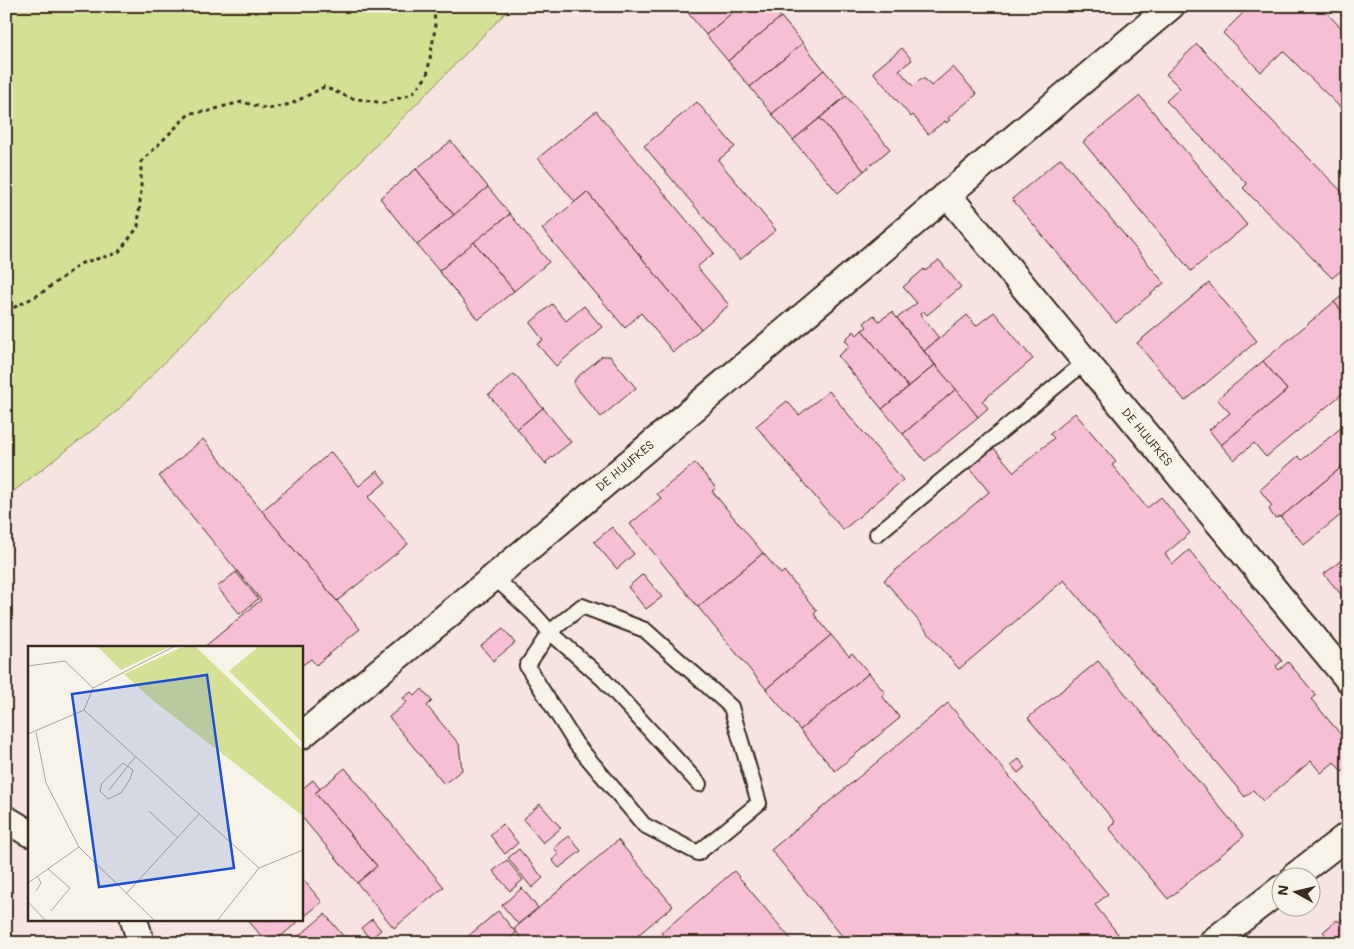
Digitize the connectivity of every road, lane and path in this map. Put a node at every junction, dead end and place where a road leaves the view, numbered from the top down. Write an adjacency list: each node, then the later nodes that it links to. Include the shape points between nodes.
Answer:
1 (434, 6): 4 (path, via 436,29 427,76 412,94 384,103 351,98 324,87 291,104 268,109 242,102 190,113 141,162 138,226 118,253 82,263 40,294 13,308)
2 (1171, 6): 3 (street, DE HUUFKES)
3 (947, 194): 5 (street, DE HUUFKES); 7 (street, DE HUUFKES)
4 (6, 306)
5 (1085, 362): 6 (lane); 9 (street, DE HUUFKES)
6 (877, 534)
7 (494, 577): 8 (lane); 10 (street, DE HUUFKES)
8 (550, 632): 8 (lane, via 527,666 576,744 644,825 698,853 759,803 731,707 645,630 582,606); 11 (lane, via 603,679)
9 (1348, 679)
10 (302, 735)
11 (699, 784)
12 (6, 819): 13 (street)
13 (28, 832)
14 (1348, 835): 15 (street)
15 (1309, 866)
16 (1272, 896): 19 (street)
17 (135, 922): 18 (street)
18 (141, 943)
19 (1211, 943)

